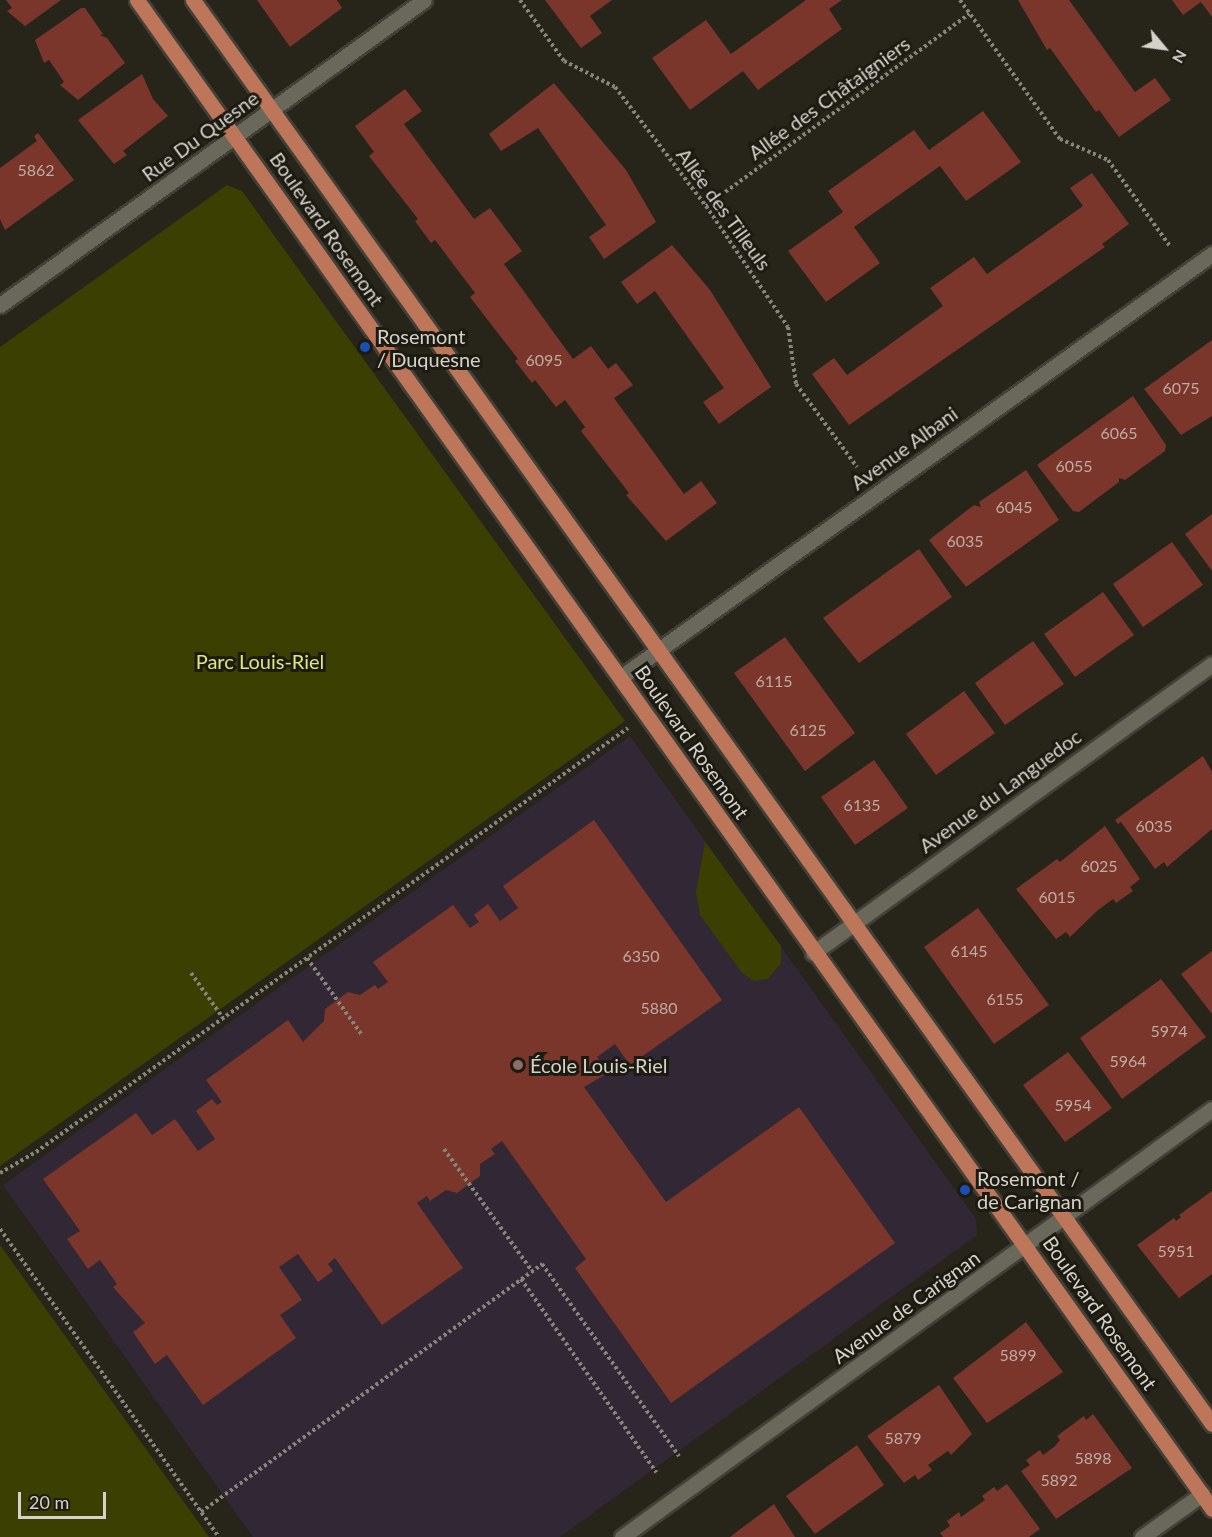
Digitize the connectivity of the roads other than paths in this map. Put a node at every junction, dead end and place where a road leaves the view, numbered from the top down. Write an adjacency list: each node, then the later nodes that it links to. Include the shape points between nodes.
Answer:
1 (137, 0): 5 (main road, Boulevard Rosemont)
2 (193, 0): 4 (main road, Boulevard Rosemont)
3 (424, 0): 4 (street, Rue Du Quesne)
4 (271, 110): 5 (street, Rue Du Quesne); 8 (main road, Boulevard Rosemont)
5 (235, 136): 7 (street, Rue Du Quesne); 10 (main road, Boulevard Rosemont)
6 (1212, 254): 8 (street, Avenue Albani)
7 (0, 305)
8 (656, 651): 10 (street, Avenue Albani); 11 (main road, Boulevard Rosemont)
9 (1212, 664): 11 (street, Avenue du Languedoc)
10 (621, 677): 12 (main road, Boulevard Rosemont)
11 (852, 924): 12 (street, Avenue du Languedoc); 14 (main road, Boulevard Rosemont)
12 (813, 952): 15 (main road, Boulevard Rosemont)
13 (1212, 1109): 14 (street, Avenue de Carignan)
14 (1064, 1218): 15 (street, Avenue de Carignan); 16 (main road, Boulevard Rosemont)
15 (1027, 1246): 17 (main road, Boulevard Rosemont); 19 (street, Avenue de Carignan)
16 (1212, 1424)
17 (1202, 1494): 18 (main road, Boulevard Rosemont); 20 (street)
18 (1212, 1509)
19 (622, 1537)
20 (1142, 1537)

